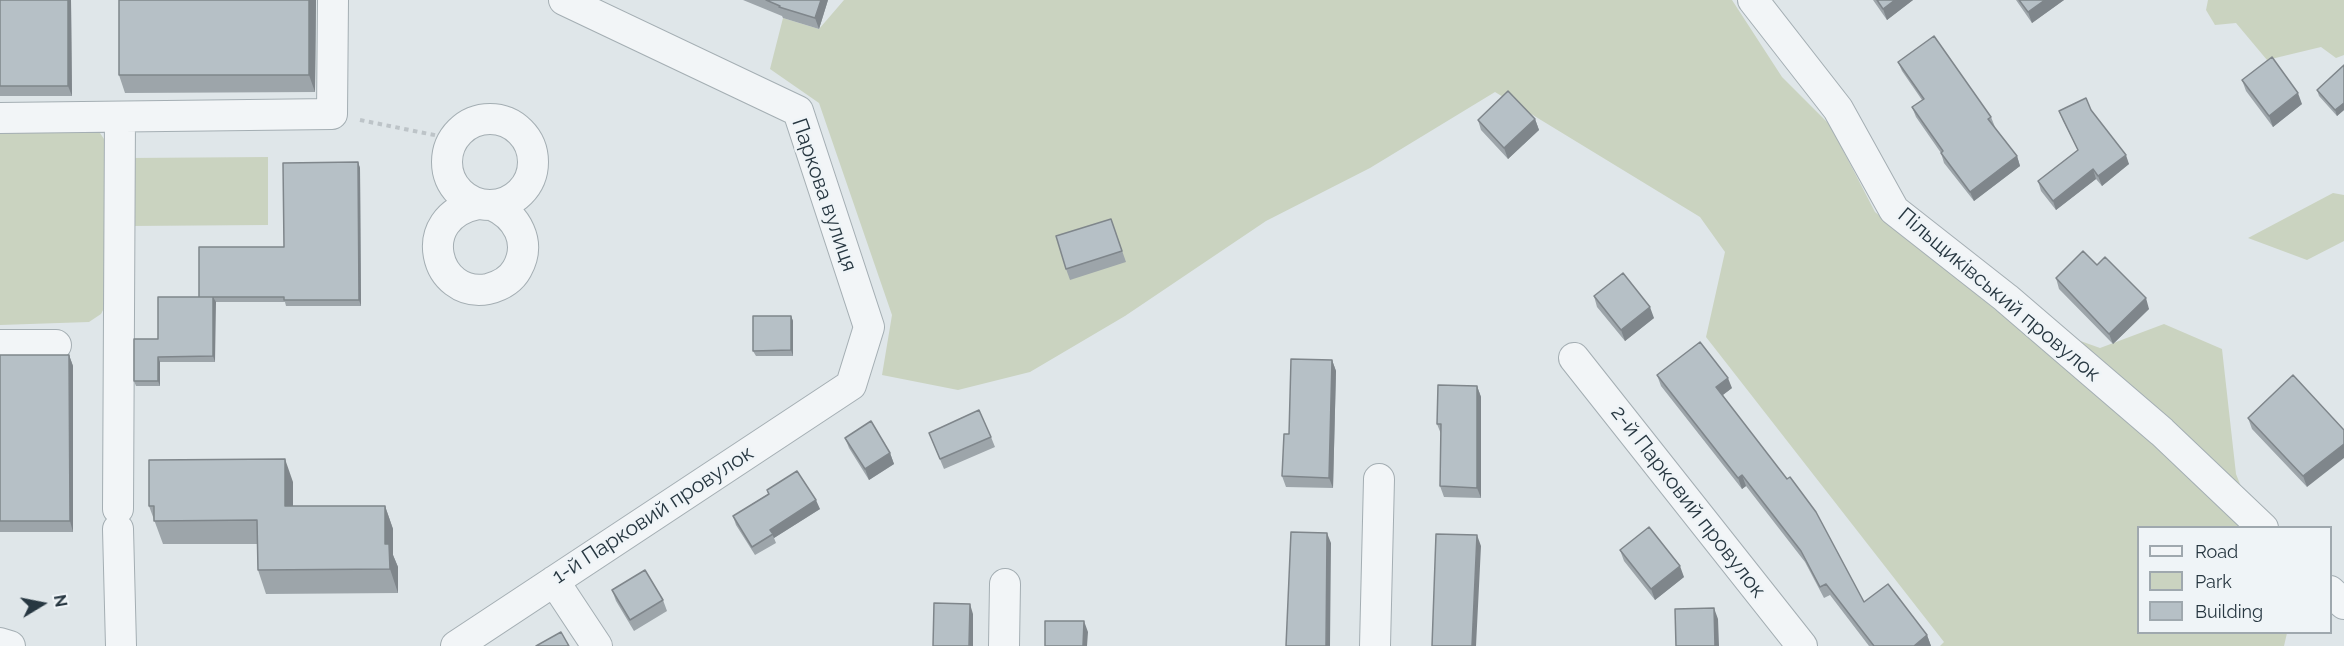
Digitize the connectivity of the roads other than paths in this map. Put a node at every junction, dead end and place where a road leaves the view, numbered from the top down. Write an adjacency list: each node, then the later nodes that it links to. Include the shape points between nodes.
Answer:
1 (333, 0): 4 (street, via 332,114)
2 (564, 0): 10 (street, Паркова вулиця, via 798,111 869,327)
3 (1753, 0): 12 (street, Пільщиківський провулок, via 1838,109 1894,210 2006,298 2162,432)
4 (120, 117): 5 (street); 20 (street)
5 (0, 118)
6 (485, 205): 6 (street, via 466,198 456,189 449,177 448,151 462,128 487,119 501,120 513,126 526,141 531,173 516,196)
7 (0, 345): 8 (street)
8 (56, 345)
9 (1574, 358): 18 (street, 2-й Парковий провулок)
10 (850, 385): 13 (street, 1-й Парковий провулок)
11 (1379, 479): 24 (street)
12 (2261, 526)
13 (554, 581): 21 (street, 1-й Парковий провулок); 22 (street)
14 (1005, 584): 23 (street)
15 (2332, 592): 16 (street)
16 (2344, 604)
17 (0, 643): 19 (street)
18 (1796, 644)
19 (10, 646)
20 (121, 646)
21 (456, 646)
22 (597, 646)
23 (1004, 646)
24 (1376, 646)

